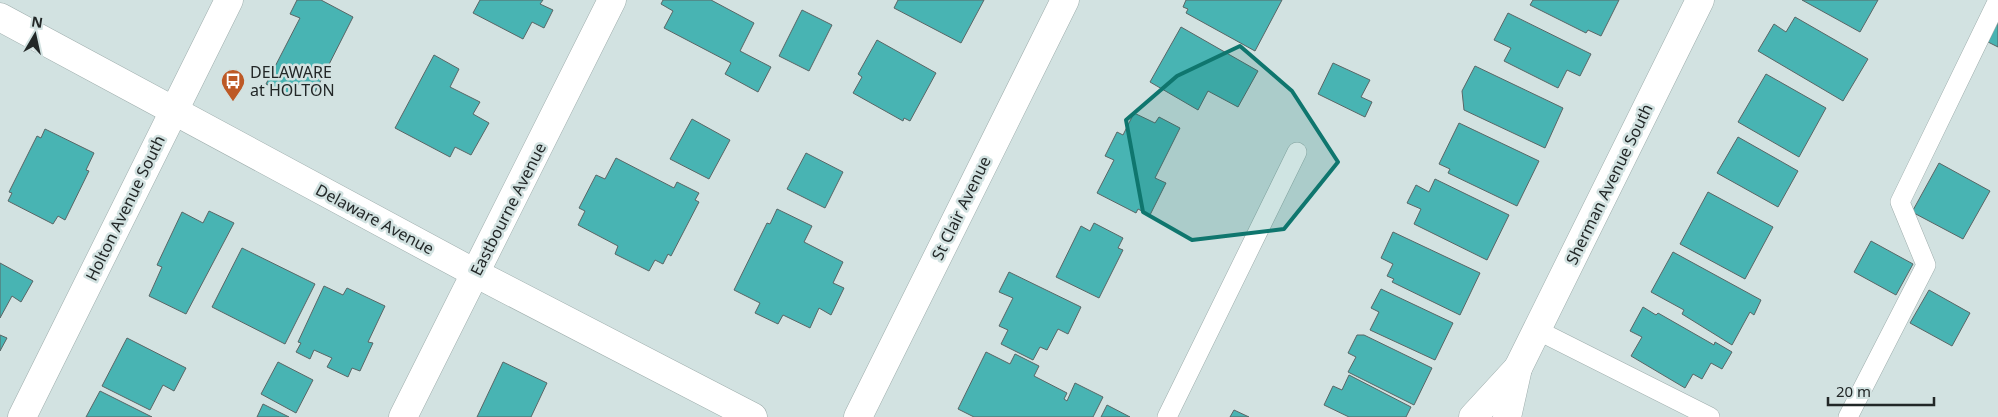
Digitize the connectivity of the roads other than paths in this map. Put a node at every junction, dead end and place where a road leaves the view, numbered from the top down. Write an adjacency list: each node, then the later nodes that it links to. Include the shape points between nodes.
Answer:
1 (229, 0): 7 (street, Holton Avenue South)
2 (612, 0): 9 (street, Eastbourne Avenue)
3 (1065, 0): 15 (street, St Clair Avenue)
4 (1700, 0): 10 (street, Sherman Avenue South)
5 (1998, 0): 20 (lane, via 1900,202 1926,265)
6 (0, 17): 7 (street, Delaware Avenue)
7 (174, 111): 9 (street, Delaware Avenue); 12 (street, Holton Avenue South)
8 (1297, 152): 16 (lane)
9 (476, 273): 13 (street, Eastbourne Avenue); 14 (street, Delaware Avenue)
10 (1537, 330): 11 (street, Sherman Avenue South); 19 (lane)
11 (1518, 368): 17 (street, Sherman Avenue South); 18 (street, Sherman Avenue South)
12 (22, 417)
13 (404, 417)
14 (753, 417)
15 (858, 417)
16 (1167, 417)
17 (1473, 417)
18 (1507, 417)
19 (1710, 417)
20 (1848, 417)

